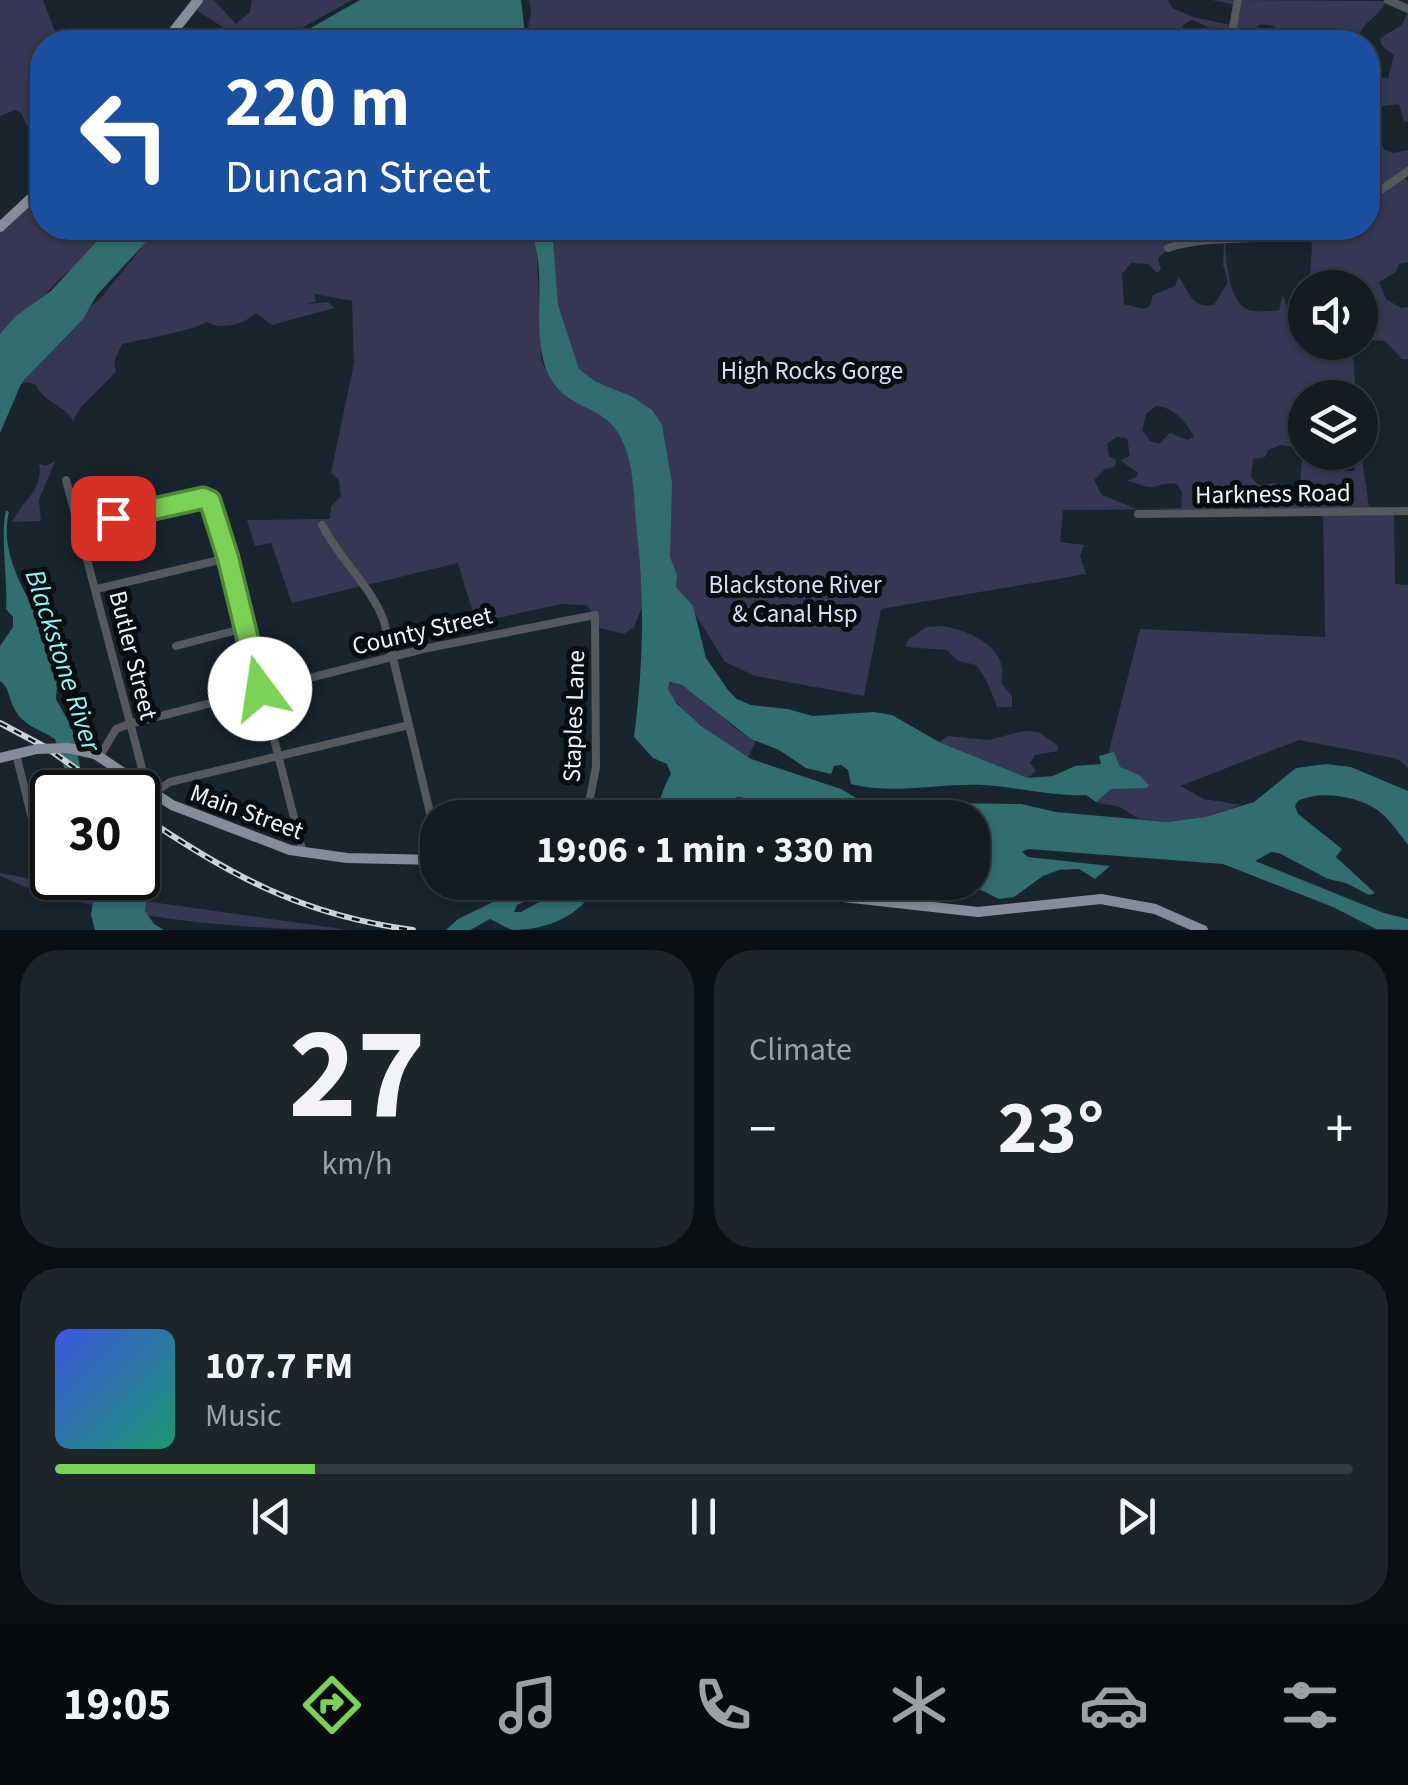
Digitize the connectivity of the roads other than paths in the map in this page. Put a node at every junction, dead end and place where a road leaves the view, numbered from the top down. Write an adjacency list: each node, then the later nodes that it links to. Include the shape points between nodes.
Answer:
1 (198, 0): 5 (main road)
2 (1238, 0): 6 (street)
3 (1388, 0): 4 (street)
4 (1408, 9)
5 (174, 30)
6 (1232, 30)
7 (1408, 172): 8 (street)
8 (1380, 191)
9 (30, 199): 10 (main road)
10 (0, 228)
11 (1215, 240): 12 (street)
12 (1168, 248)
13 (66, 480): 17 (street, Butler Street)
14 (1408, 511): 15 (street, Harkness Road)
15 (1138, 514)
16 (322, 525): 23 (street, via 375,598)
17 (80, 526): 18 (street, via 203,498 210,501); 19 (street, Butler Street)
18 (228, 558): 19 (street); 21 (street)
19 (97, 590): 25 (street, Butler Street)
20 (595, 614): 23 (street, County Street); 36 (street, Staples Lane, via 596,767)
21 (245, 628): 22 (street); 24 (street)
22 (176, 646)
23 (393, 657): 24 (street, County Street); 26 (street)
24 (260, 689): 25 (street, County Street); 29 (street)
25 (131, 723): 28 (street, via 116,729); 32 (street, Butler Street)
26 (409, 725): 29 (street); 35 (street)
27 (16, 754): 28 (main road, Main Street, bridge, via 62,747); 30 (main road, Main Street); 37 (street)
28 (98, 755): 31 (main road, Main Street)
29 (277, 756): 33 (street); 38 (street)
30 (0, 758)
31 (120, 770)
32 (143, 770)
33 (160, 788)
34 (160, 797): 38 (main road, Main Street)
35 (427, 800)
36 (590, 800)
37 (30, 811)
38 (303, 853): 39 (main road, Main Street)
39 (420, 860)
40 (870, 900): 41 (main road, via 978,912 1101,899 1137,904)
41 (1203, 930)

